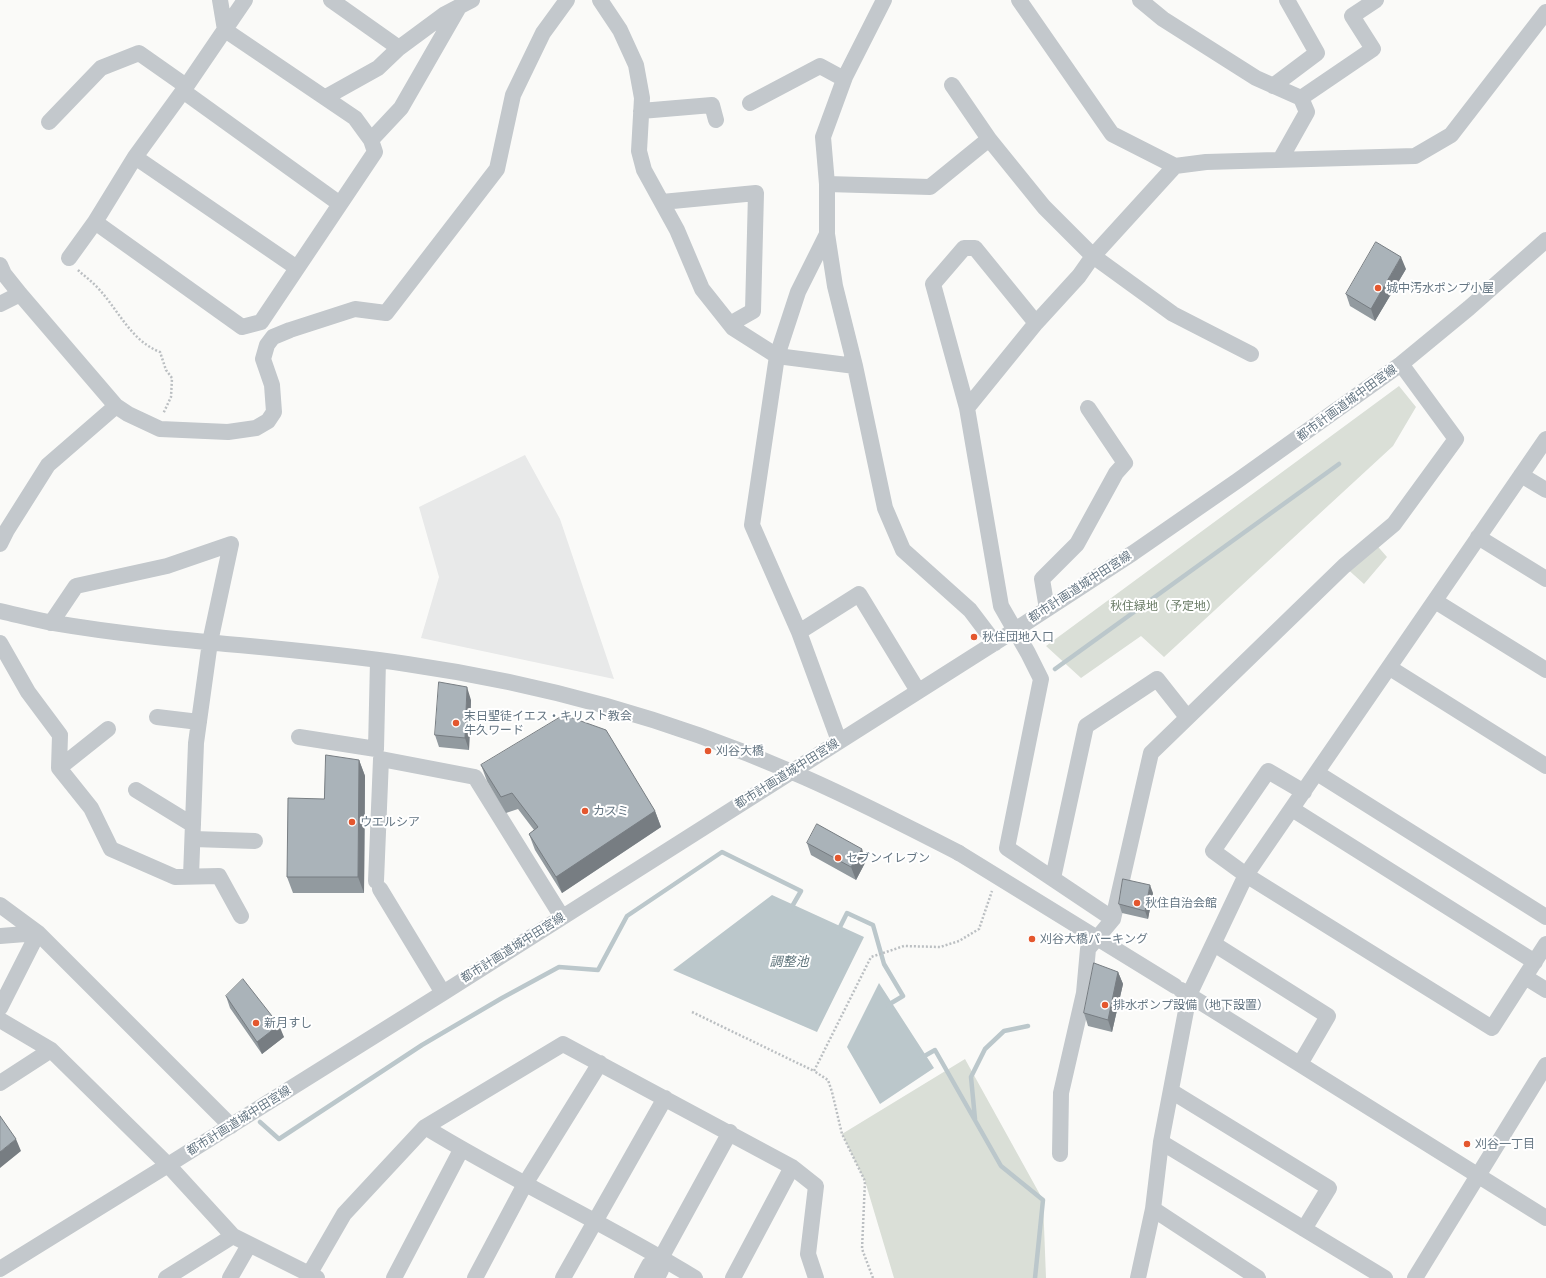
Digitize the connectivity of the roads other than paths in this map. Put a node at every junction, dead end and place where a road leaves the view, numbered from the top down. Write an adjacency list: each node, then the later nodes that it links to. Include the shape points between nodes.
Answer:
1 (220, 0): 13 (street)
2 (245, 0): 13 (street)
3 (331, 0): 14 (street)
4 (567, 0): 48 (street, via 543,33 513,95 497,169 386,313 355,309 290,330 273,337 267,345 264,359 272,385 274,412 268,421 256,428 228,432 160,429)
5 (600, 0): 22 (street, via 620,30 636,66 642,98)
6 (884, 0): 15 (street)
7 (1019, 0): 29 (street, via 1112,134)
8 (1140, 0): 17 (street, via 1163,19 1256,78)
9 (1287, 0): 17 (street, via 1317,53)
10 (1376, 0): 20 (street, via 1352,16 1373,49)
11 (465, 2): 14 (street); 26 (street, via 401,108)
12 (1546, 12): 28 (street, via 1451,135 1415,156)
13 (225, 30): 18 (street); 19 (street)
14 (399, 48): 19 (street, via 378,68)
15 (844, 79): 21 (street, via 820,66); 30 (street, via 823,137)
16 (952, 85): 25 (street)
17 (1273, 86): 20 (street)
18 (184, 89): 24 (street, via 139,53 101,68); 27 (street); 32 (street)
19 (326, 97): 26 (street, via 355,118)
20 (1301, 98): 28 (street, via 1307,112)
21 (750, 103)
22 (641, 111): 23 (street, via 712,105); 31 (street, via 639,151 644,170)
23 (716, 120)
24 (49, 122)
25 (989, 139): 30 (street, via 930,188); 36 (street, via 1044,207)
26 (370, 140): 32 (street, via 375,152)
27 (135, 157): 33 (street); 39 (street)
28 (1280, 160): 29 (street, via 1206,162)
29 (1175, 166): 36 (street)
30 (827, 184): 34 (street)
31 (662, 202): 43 (street, via 702,289); 43 (street, via 756,193 753,311)
32 (340, 204): 39 (street)
33 (95, 222): 37 (street); 39 (street, via 242,327 262,322)
34 (827, 234): 45 (street, via 798,292); 47 (street, via 835,286)
35 (1546, 240): 46 (street, 都市計画道城中田宮線)
36 (1093, 256): 42 (street, via 1079,276); 44 (street, via 1173,314)
37 (69, 258)
38 (0, 265): 40 (street)
39 (297, 268)
40 (20, 294): 41 (street); 48 (street)
41 (0, 304)
42 (1036, 322): 49 (street); 49 (street, via 975,248 964,248 933,284)
43 (730, 324): 45 (street)
44 (1250, 354)
45 (777, 356): 47 (street); 62 (street, via 752,525)
46 (1400, 364): 58 (street, 都市計画道城中田宮線, via 1224,490); 71 (street, via 1456,439 1394,524 1344,566)
47 (854, 366): 65 (street, via 885,508 904,550 970,610)
48 (116, 406): 55 (street, via 48,465)
49 (967, 408): 61 (street, via 1001,606)
50 (1088, 408): 58 (street, via 1125,463 1116,473 1077,544 1042,579)
51 (1546, 439): 52 (street)
52 (1521, 475): 53 (street); 54 (street)
53 (1546, 490)
54 (1478, 537): 56 (street); 57 (street)
55 (0, 544)
56 (1546, 579)
57 (1435, 602): 67 (street); 68 (street)
58 (1047, 609): 61 (street, 都市計画道城中田宮線)
59 (0, 611): 60 (street)
60 (51, 623): 63 (street, via 121,634); 63 (street, via 76,586 167,566 231,544)
61 (1015, 630): 65 (street, 都市計画道城中田宮線); 87 (street, via 1041,679 1007,848)
62 (799, 632): 69 (street, via 859,594); 75 (street)
63 (210, 642): 66 (street); 72 (street)
64 (0, 643): 77 (street, via 28,692 60,735)
65 (995, 643): 69 (street, 都市計画道城中田宮線)
66 (378, 660): 74 (street, via 376,749); 78 (street, via 468,674 584,700 700,736)
67 (1390, 668): 76 (street); 79 (street)
68 (1546, 670)
69 (918, 691): 75 (street, 都市計画道城中田宮線)
70 (157, 717): 72 (street)
71 (1187, 717): 87 (street, via 1157,678 1086,726); 92 (street, via 1151,753)
72 (199, 722): 83 (street)
73 (108, 729): 77 (street)
74 (299, 737)
75 (839, 741): 78 (street, 都市計画道城中田宮線)
76 (1546, 766)
77 (59, 768): 85 (street, via 91,808 111,848 175,877)
78 (790, 771): 90 (street, 都市計画道城中田宮線); 101 (street, bridge, via 959,853)
79 (1317, 773): 81 (street); 91 (street)
80 (136, 790): 83 (street)
81 (1304, 792): 82 (street); 86 (street, via 1268,771 1213,851)
82 (1292, 809): 86 (street); 97 (street)
83 (193, 832): 84 (street); 85 (street)
84 (255, 841)
85 (191, 876): 89 (street, via 219,876)
86 (1246, 876): 95 (street); 98 (street, via 1492,1028)
87 (1053, 878): 92 (street)
88 (0, 905): 93 (street)
89 (241, 916)
90 (562, 917): 100 (street, 都市計画道城中田宮線); 100 (street, via 475,777 381,759 378,885)
91 (1546, 917)
92 (1112, 919): 116 (street, via 1088,949 1084,993 1061,1093)
93 (38, 934): 94 (street); 102 (street); 111 (street)
94 (0, 936)
95 (1214, 944): 101 (street); 106 (street, via 1328,1016)
96 (1546, 944): 97 (street)
97 (1535, 962): 98 (street)
98 (1525, 977): 99 (street)
99 (1546, 990)
100 (443, 993): 111 (street, 都市計画道城中田宮線)
101 (1189, 996): 106 (street); 109 (street)
102 (0, 1008)
103 (0, 1020): 104 (street)
104 (51, 1050): 108 (street); 117 (street)
105 (600, 1063): 110 (street); 112 (street, via 563,1044); 120 (street)
106 (1300, 1064): 119 (street)
107 (1546, 1065): 119 (street)
108 (0, 1083)
109 (1171, 1092): 114 (street); 124 (street, via 1329,1188)
110 (665, 1098): 113 (street); 123 (street)
111 (231, 1126): 117 (street, 都市計画道城中田宮線)
112 (425, 1127): 115 (street); 129 (street, via 344,1214)
113 (730, 1132): 118 (street); 127 (street)
114 (1161, 1142): 121 (street); 124 (street)
115 (461, 1150): 120 (street); 132 (street)
116 (1060, 1154)
117 (168, 1165): 125 (street); 128 (street, 都市計画道城中田宮線)
118 (792, 1167): 138 (street); 139 (street, via 816,1186 808,1254)
119 (1477, 1175): 122 (street); 143 (street)
120 (525, 1184): 123 (street); 133 (street)
121 (1153, 1209): 140 (street); 141 (street)
122 (1546, 1218)
123 (594, 1222): 127 (street); 134 (street)
124 (1304, 1229): 142 (street)
125 (233, 1236): 126 (street); 130 (street)
126 (249, 1245): 129 (street); 131 (street)
127 (661, 1258): 135 (street, via 649,1265); 136 (street, via 661,1270); 137 (street)
128 (0, 1269)
129 (311, 1277)
130 (166, 1278)
131 (230, 1278)
132 (394, 1278)
133 (475, 1278)
134 (563, 1278)
135 (642, 1278)
136 (657, 1278)
137 (695, 1278)
138 (733, 1278)
139 (816, 1278)
140 (1138, 1278)
141 (1258, 1278)
142 (1385, 1278)
143 (1415, 1278)

